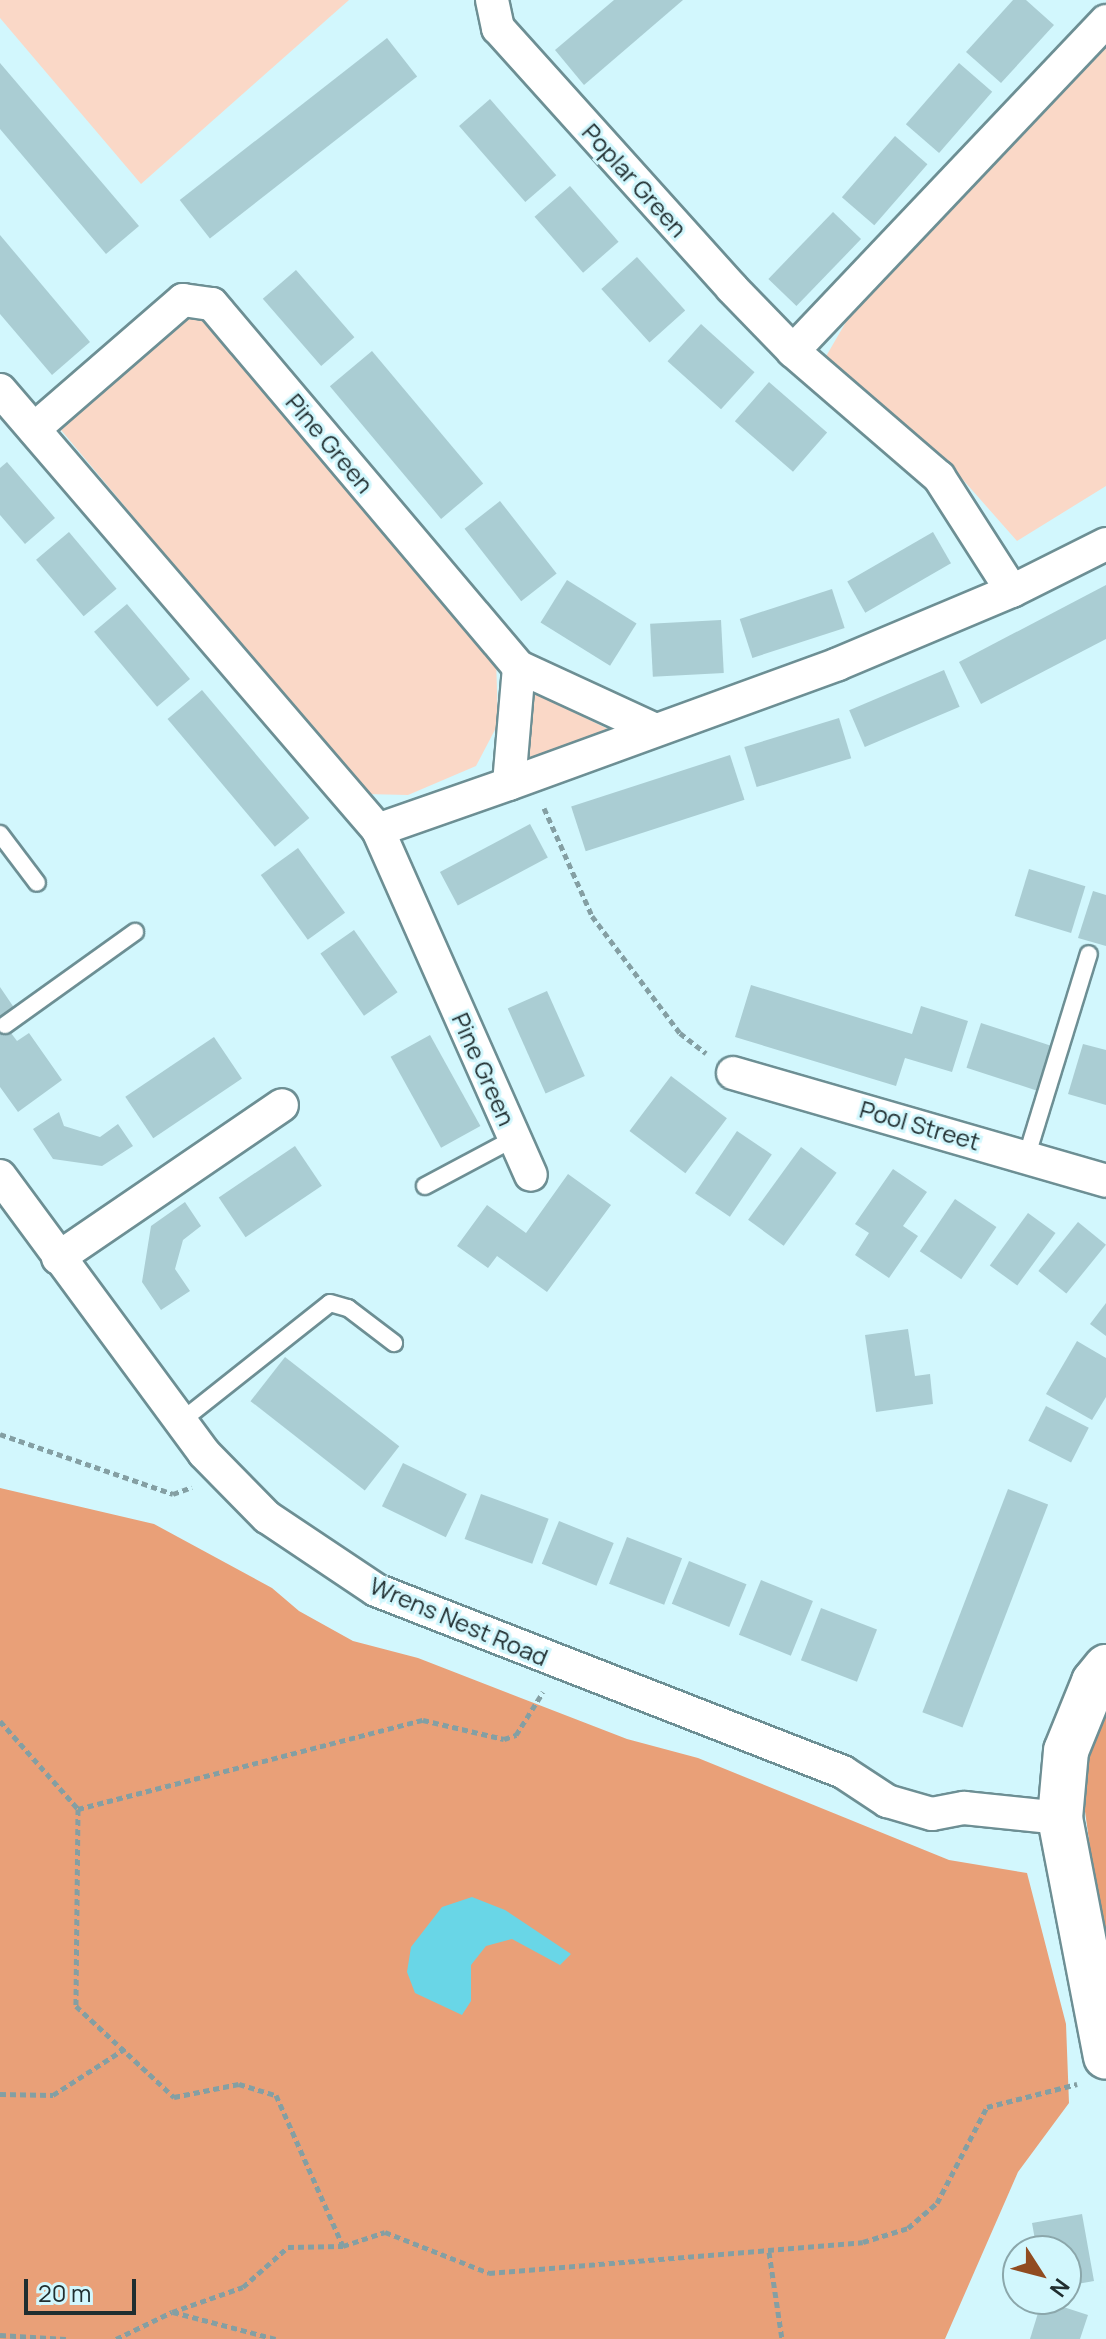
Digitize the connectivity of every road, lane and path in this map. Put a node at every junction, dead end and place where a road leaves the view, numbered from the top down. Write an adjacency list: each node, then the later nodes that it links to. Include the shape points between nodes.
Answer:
1 (492, 0): 3 (street, Poplar Green, via 498,28)
2 (1106, 21): 3 (street)
3 (793, 351): 7 (street, Poplar Green, via 939,477)
4 (0, 390): 5 (street, Pine Green)
5 (34, 429): 8 (street, Pine Green, via 183,300 212,304); 11 (street, Pine Green)
6 (1106, 544): 7 (street)
7 (1012, 591): 9 (street, via 838,664)
8 (519, 667): 9 (street); 10 (street)
9 (653, 729): 10 (street)
10 (519, 780): 11 (street); 17 (path, via 592,916 627,969 680,1033)
11 (378, 830): 19 (street, Pine Green)
12 (0, 834): 13 (lane)
13 (37, 883)
14 (135, 932): 16 (lane)
15 (1089, 954): 20 (lane)
16 (5, 1025)
17 (733, 1073): 20 (street, Pool Street)
18 (282, 1105): 25 (street)
19 (515, 1138): 21 (street, Pine Green); 24 (lane)
20 (1027, 1155): 23 (street, Pool Street)
21 (531, 1175)
22 (0, 1176): 25 (street, Wrens Nest Road)
23 (1106, 1181)
24 (425, 1186)
25 (58, 1258): 27 (street, Wrens Nest Road)
26 (394, 1343): 27 (lane, via 348,1308 330,1303)
27 (180, 1422): 29 (street, Wrens Nest Road)
28 (0, 1434): 29 (path, via 173,1494)
29 (226, 1476): 30 (street, Wrens Nest Road, via 267,1517 376,1590)
30 (561, 1664): 33 (path, via 516,1735 504,1739 423,1720); 34 (street, Wrens Nest Road, via 843,1772 930,1791 964,1808)
31 (1106, 1667): 34 (street, via 1094,1682 1066,1751)
32 (0, 1721): 33 (path)
33 (78, 1809): 35 (path, via 76,2006)
34 (1060, 1818): 36 (street)
35 (126, 2048): 37 (path, via 53,2095); 38 (path, via 174,2097 239,2084 276,2095)
36 (1098, 2070): 39 (path, via 987,2107 937,2203 908,2228 863,2242)
37 (0, 2094)
38 (343, 2246): 39 (path, via 385,2232 489,2273); 40 (path, via 288,2247 243,2287)
39 (769, 2252): 45 (path)
40 (172, 2312): 43 (path); 44 (path)
41 (0, 2335): 42 (path)
42 (66, 2339)
43 (116, 2339)
44 (276, 2339)
45 (782, 2339)

